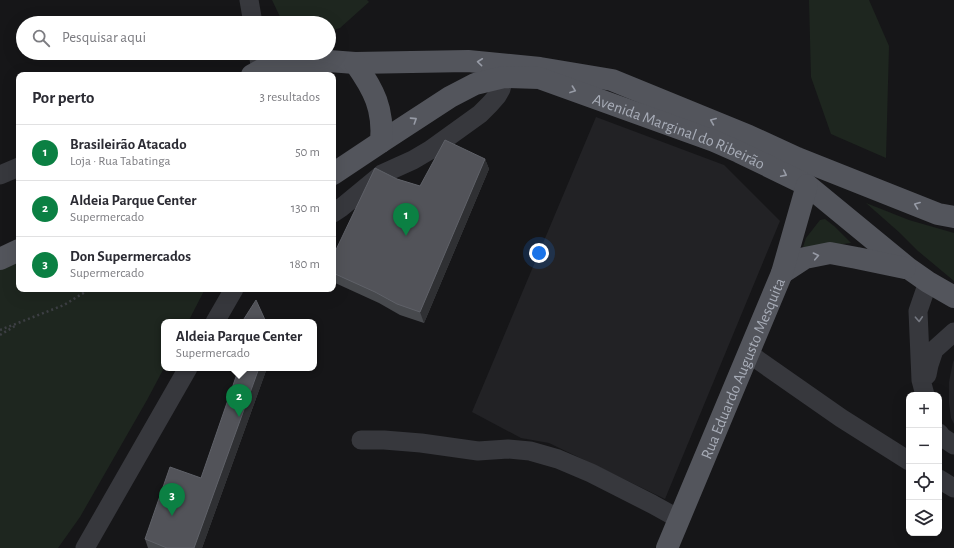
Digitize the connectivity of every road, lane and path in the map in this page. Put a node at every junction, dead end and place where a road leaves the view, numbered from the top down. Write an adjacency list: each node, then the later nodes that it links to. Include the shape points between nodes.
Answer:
1 (249, 0): 2 (street)
2 (252, 16)
3 (355, 63): 4 (main road, Avenida Marginal do Ribeirão, via 330,61); 6 (main road, via 373,90 378,103 381,114); 12 (main road, Avenida Marginal do Ribeirão, one-way to 3, via 938,214 797,158 612,80 540,68 468,61)
4 (257, 66)
5 (504, 77): 6 (main road, Avenida Marginal do Ribeirão, one-way to 5, via 475,84); 10 (main road, Avenida Marginal do Ribeirão, one-way to 10, via 539,78 714,141); 11 (street, via 497,96 480,114 430,150 382,174)
6 (381, 142): 8 (main road, Avenida Marginal do Ribeirão)
7 (16, 168): 9 (street)
8 (336, 172)
9 (0, 175)
10 (807, 186): 15 (main road, Avenida Marginal do Ribeirão); 16 (main road, Rua Eduardo Augusto Mesquita)
11 (336, 211)
12 (954, 217)
13 (16, 251): 14 (main road)
14 (0, 259)
15 (908, 268): 16 (main road, one-way to 15, via 805,258 830,253); 17 (main road, Avenida Marginal do Ribeirão)
16 (782, 273): 26 (main road, Rua Eduardo Augusto Mesquita)
17 (928, 282): 20 (main road, Avenida Marginal do Ribeirão); 28 (street, one-way to 28, via 918,311 921,380)
18 (85, 292): 22 (path, via 64,305)
19 (232, 292): 21 (street)
20 (954, 297)
21 (217, 319)
22 (23, 321): 23 (path); 25 (path)
23 (0, 330)
24 (954, 332): 29 (street, via 934,350)
25 (0, 335)
26 (748, 353): 33 (street, via 841,418); 36 (main road, Rua Eduardo Augusto Mesquita)
27 (186, 371): 37 (street)
28 (924, 392)
29 (925, 392)
30 (942, 437): 32 (street)
31 (361, 440): 36 (street, via 421,443 478,450 530,451 591,473)
32 (954, 445)
33 (906, 459)
34 (942, 481): 35 (street)
35 (954, 488)
36 (679, 519): 38 (main road, Rua Eduardo Augusto Mesquita)
37 (85, 548)
38 (667, 548)

